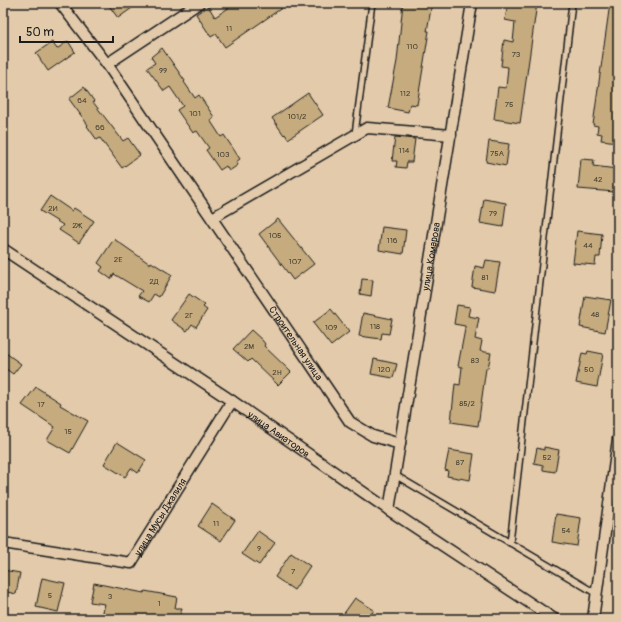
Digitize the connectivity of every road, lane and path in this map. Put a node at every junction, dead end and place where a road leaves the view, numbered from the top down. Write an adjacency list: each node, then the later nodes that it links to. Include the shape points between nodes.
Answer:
1 (60, 3): 6 (street, Строительная улица)
2 (199, 3): 6 (street)
3 (372, 3): 7 (lane)
4 (472, 3): 8 (street, улица Комарова)
5 (572, 3): 17 (lane)
6 (107, 64): 9 (street, Строительная улица)
7 (355, 134): 8 (street, via 367,128); 9 (street)
8 (451, 135): 13 (street, улица Комарова)
9 (212, 218): 13 (street, Строительная улица, via 350,422 373,436)
10 (3, 249): 11 (street, улица Авиаторов)
11 (232, 401): 15 (street, улица Авиаторов); 16 (street, улица Мусы Джалиля, via 131,563)
12 (618, 439): 18 (street)
13 (400, 444): 14 (street, улица Комарова)
14 (395, 475): 15 (street, улица Комарова); 17 (lane)
15 (389, 510): 19 (street, улица Авиаторов)
16 (3, 543)
17 (510, 543): 18 (lane)
18 (597, 594): 20 (street)
19 (554, 619)
20 (593, 619)

